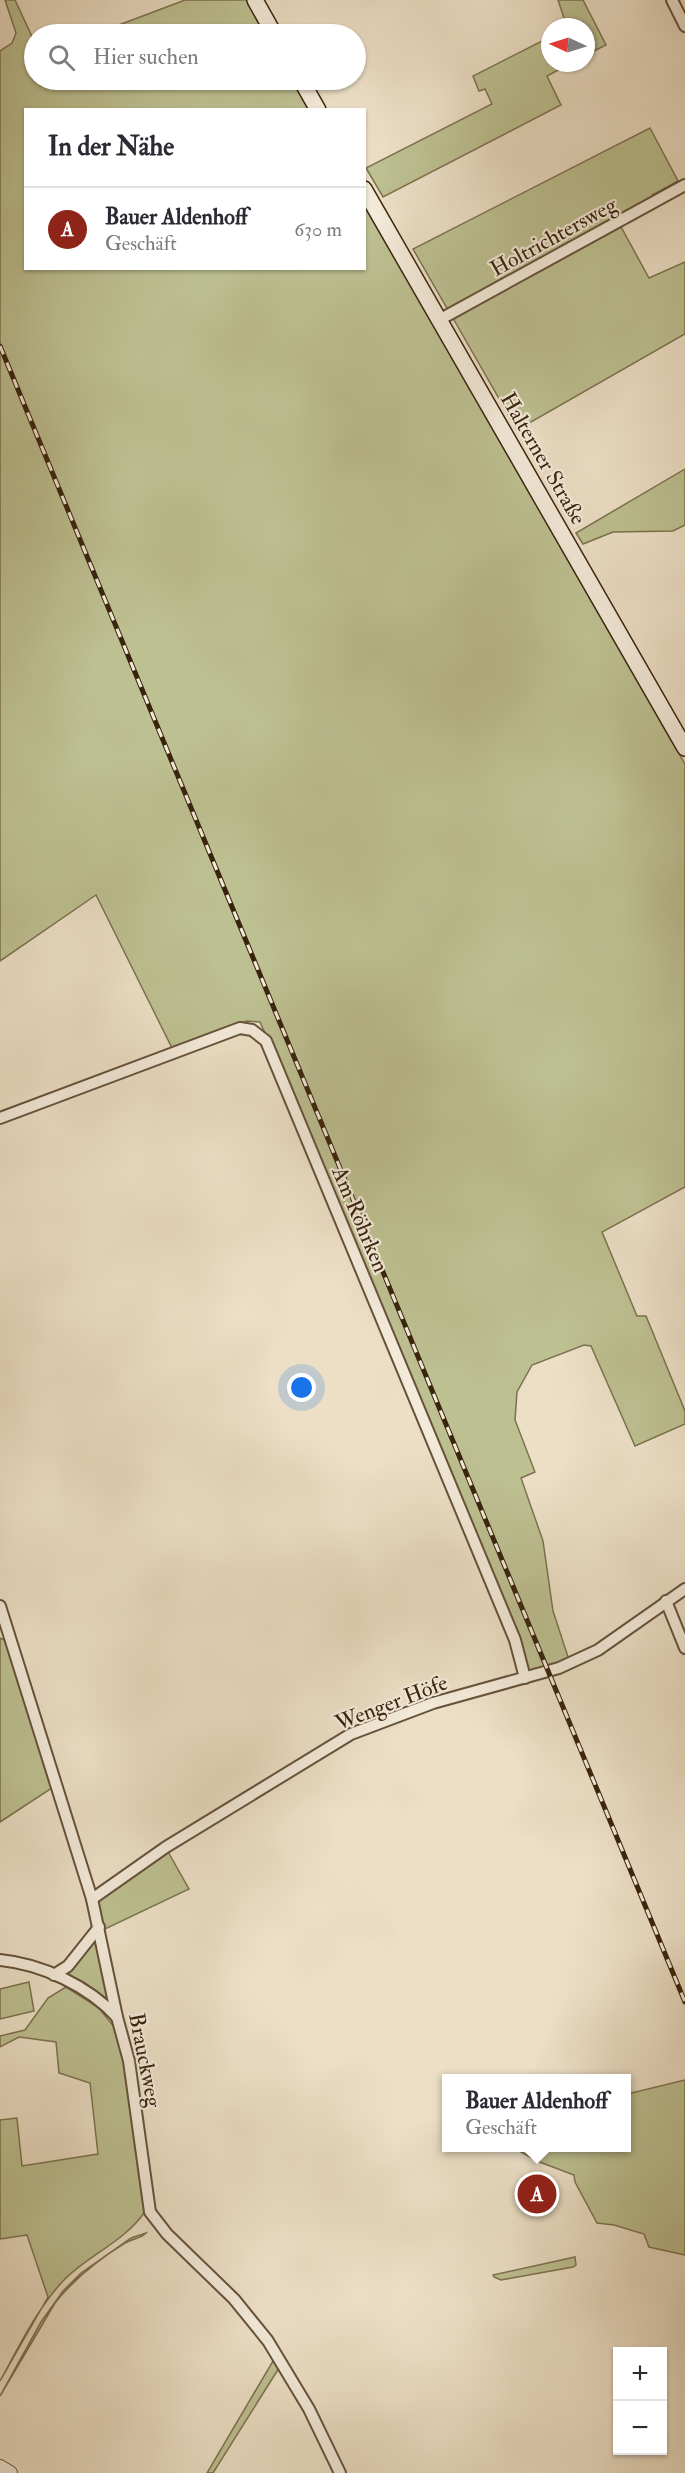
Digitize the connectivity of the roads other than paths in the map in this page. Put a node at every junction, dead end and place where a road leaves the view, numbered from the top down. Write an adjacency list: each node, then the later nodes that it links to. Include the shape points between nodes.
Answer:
1 (255, 0): 3 (main road)
2 (672, 0): 4 (street)
3 (268, 24)
4 (685, 26)
5 (307, 90): 6 (main road)
6 (317, 108)
7 (685, 185): 9 (street, Holtrichtersweg)
8 (366, 192): 9 (main road, Halterner Straße)
9 (440, 320): 10 (main road, Halterner Straße)
10 (685, 748)
11 (0, 1118): 16 (street, Am Röhrken, via 240,1028 258,1033 266,1041 515,1640)
12 (685, 1589): 13 (street, Wenger Höfe)
13 (666, 1601): 15 (street); 16 (street, Wenger Höfe, via 598,1650)
14 (0, 1606): 17 (street, Brauckweg)
15 (685, 1648)
16 (525, 1678): 17 (street, Wenger Höfe, via 433,1703 351,1734 166,1846)
17 (92, 1899): 18 (street, Brauckweg)
18 (99, 1927): 20 (street, via 68,1966); 21 (street, Brauckweg)
19 (0, 1960): 20 (street, via 23,1962)
20 (54, 1975): 21 (street, via 93,1995)
21 (117, 2017): 24 (street, Brauckweg, via 129,2061 150,2212 166,2234 245,2310 268,2341 309,2409)
22 (0, 2467): 23 (street)
23 (10, 2473)
24 (340, 2473)

